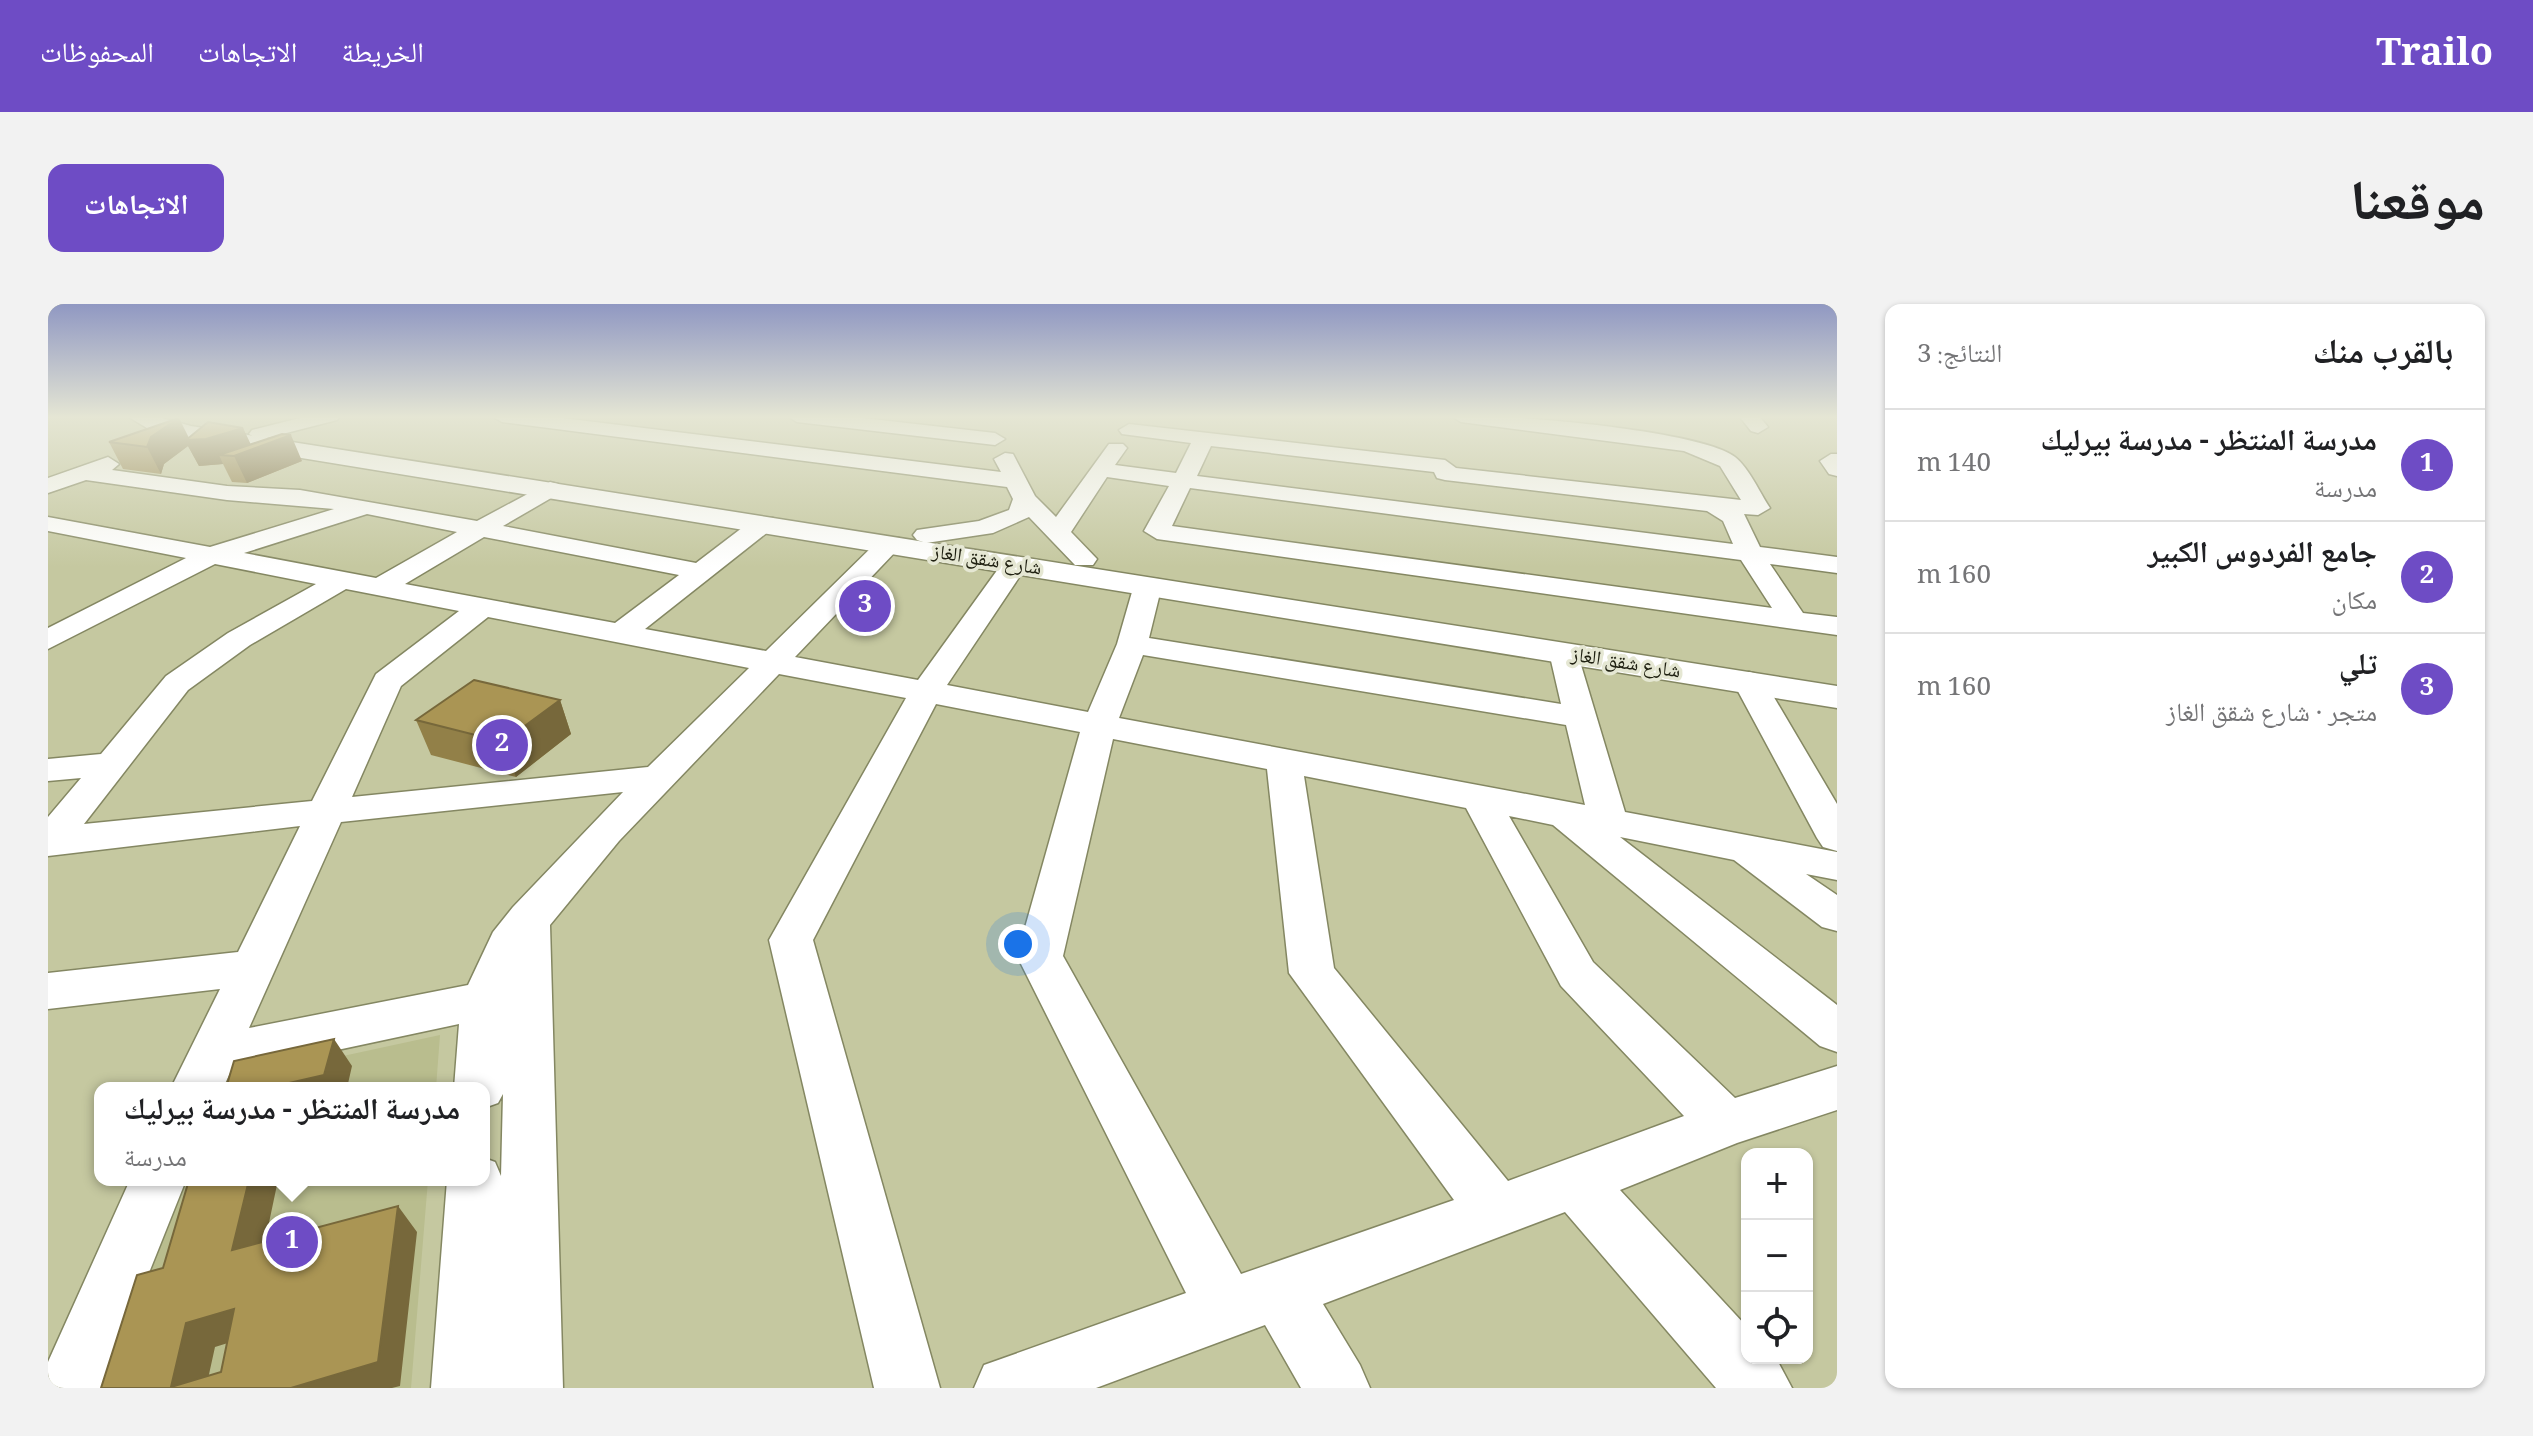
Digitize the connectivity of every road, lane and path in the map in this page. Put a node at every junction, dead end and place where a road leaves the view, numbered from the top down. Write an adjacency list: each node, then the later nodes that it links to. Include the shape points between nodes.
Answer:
1 (172, 467): 2 (street, via 174,477 182,478)
2 (249, 467)
3 (408, 467): 23 (main road, شارع شقق الغاز)
4 (458, 467): 28 (main road, شارع شقق الغاز)
5 (857, 467): 24 (street)
6 (1009, 467): 24 (street)
7 (1103, 467): 15 (street)
8 (1192, 467): 19 (street)
9 (1252, 467): 22 (street)
10 (1316, 467): 26 (street)
11 (1373, 467): 27 (street)
12 (1425, 467): 16 (street)
13 (1445, 467): 16 (street)
14 (1731, 467): 25 (street)
15 (1101, 470): 19 (street); 37 (street)
16 (1445, 470): 20 (street); 31 (street)
17 (1604, 470): 25 (street)
18 (62, 471): 21 (street); 30 (street)
19 (1185, 481): 22 (street); 39 (street, via 1157,531)
20 (1530, 484): 29 (street); 34 (street)
21 (48, 486)
22 (1243, 488): 26 (street); 39 (street)
23 (550, 489): 28 (main road, شارع شقق الغاز); 35 (street)
24 (1021, 490): 37 (street); 38 (street, via 1019,514 1004,522)
25 (1749, 490): 29 (street, via 1758,508)
26 (1309, 497): 27 (street); 43 (street)
27 (1368, 504): 31 (street); 47 (street)
28 (692, 505): 32 (main road, شارع شقق الغاز); 38 (main road, شارع شقق الغاز)
29 (1713, 505): 44 (street, via 1734,517)
30 (366, 507): 35 (street); 45 (street)
31 (1447, 515): 34 (street); 51 (street)
32 (764, 523): 40 (main road, شارع شقق الغاز); 50 (street)
33 (48, 524): 36 (street)
34 (1541, 527): 41 (street); 55 (street)
35 (479, 530): 50 (street); 54 (street)
36 (91, 532): 42 (street); 45 (street)
37 (1057, 534): 46 (street)
38 (926, 535): 46 (main road, شارع شقق الغاز)
39 (1221, 541): 43 (street)
40 (890, 543): 48 (main road, شارع شقق الغاز); 64 (street)
41 (1679, 544): 44 (street); 57 (street)
42 (48, 551)
43 (1296, 551): 47 (street)
44 (1750, 554): 49 (street); 58 (street)
45 (212, 555): 52 (street); 61 (street)
46 (1084, 559): 65 (main road, شارع شقق الغاز)
47 (1362, 560): 51 (street)
48 (1015, 564): 53 (main road, شارع شقق الغاز); 67 (street)
49 (1837, 565)
50 (697, 571): 60 (street)
51 (1450, 573): 55 (street)
52 (343, 580): 54 (street); 72 (street, via 199,664 160,701)
53 (1148, 585): 62 (street); 63 (main road, شارع شقق الغاز)
54 (380, 587): 56 (street)
55 (1551, 587): 57 (street)
56 (483, 607): 60 (street); 76 (street, via 387,681)
57 (1710, 608): 58 (street)
58 (1794, 620): 59 (street)
59 (1837, 626)
60 (621, 633): 64 (street)
61 (48, 640)
62 (1132, 644): 69 (street); 70 (street)
63 (1564, 652): 66 (main road, شارع شقق الغاز); 69 (street)
64 (772, 662): 67 (street); 74 (street)
65 (1837, 677)
66 (1749, 682): 68 (main road, شارع شقق الغاز); 79 (street)
67 (926, 692): 70 (street); 100 (street, via 791,940)
68 (1837, 697)
69 (1582, 718): 78 (street)
70 (1099, 725): 71 (street); 96 (street, via 1040,956)
71 (1284, 760): 75 (street); 95 (street, via 1312,973)
72 (110, 764): 73 (street); 80 (street)
73 (48, 770)
74 (659, 777): 76 (street); 86 (street, via 528,918)
75 (1480, 798): 77 (street); 91 (street, via 1577,974)
76 (329, 811): 80 (street); 84 (street)
77 (1564, 814): 78 (street); 87 (street)
78 (1608, 822): 81 (street)
79 (1837, 838)
80 (49, 841)
81 (1739, 847): 82 (street); 83 (street)
82 (1837, 866)
83 (1837, 916)
84 (253, 968): 85 (street); 88 (street)
85 (48, 991)
86 (506, 996): 88 (street); 89 (street); 99 (street)
87 (1837, 1032)
88 (204, 1072)
89 (482, 1082)
90 (1837, 1088): 91 (street)
91 (1726, 1124): 92 (street)
92 (1575, 1182): 95 (street); 103 (street)
93 (155, 1186): 97 (street)
94 (475, 1186): 98 (street)
95 (1497, 1212): 96 (street)
96 (1253, 1300): 101 (street); 102 (street)
97 (70, 1388)
98 (464, 1388)
99 (530, 1388)
100 (907, 1388)
101 (1007, 1388)
102 (1337, 1388)
103 (1759, 1388)

